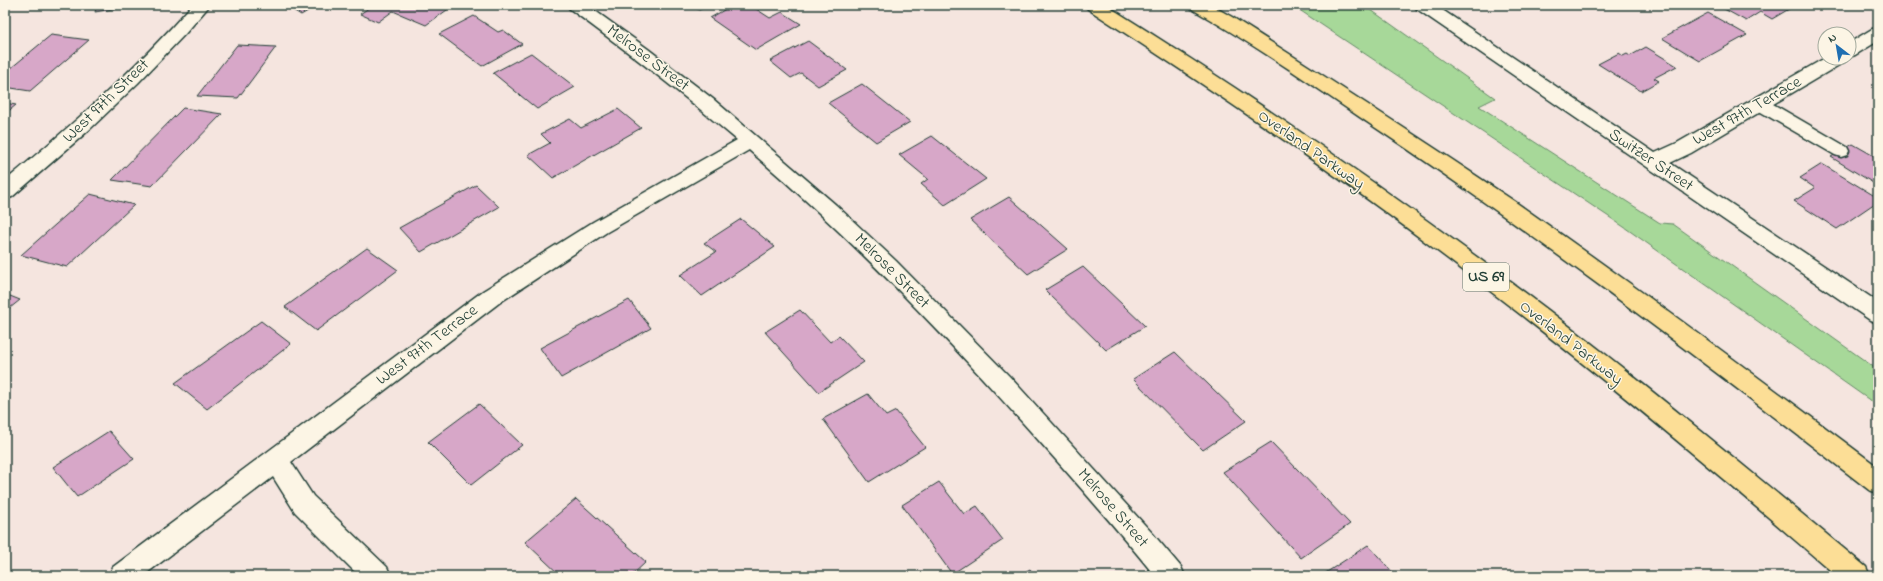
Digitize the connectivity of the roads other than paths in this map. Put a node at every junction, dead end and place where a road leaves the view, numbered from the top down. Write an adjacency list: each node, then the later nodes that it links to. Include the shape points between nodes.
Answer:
1 (201, 5): 15 (street, West 97th Street, via 128,82)
2 (576, 5): 12 (street, Melrose Street, via 693,92)
3 (1094, 5): 22 (highway, Overland Parkway / US 69, via 1163,48 1284,130 1526,307 1683,431)
4 (1198, 5): 7 (highway)
5 (1203, 5): 7 (highway)
6 (1423, 5): 14 (street, Switzer Street)
7 (1226, 21): 18 (highway, via 1508,208)
8 (1878, 33): 9 (street)
9 (1857, 46)
10 (1824, 66): 11 (street, West 97th Terrace)
11 (1760, 104): 13 (lane); 14 (street, West 97th Terrace, via 1684,148)
12 (750, 141): 17 (street, West 97th Terrace, via 600,227 491,297); 21 (street, Melrose Street, via 838,218 904,281 1012,393)
13 (1841, 151)
14 (1654, 162): 16 (street, Switzer Street)
15 (5, 192)
16 (1878, 314)
17 (275, 459): 19 (street, West 97th Terrace); 20 (street, via 304,504)
18 (1878, 482)
19 (122, 576)
20 (378, 576)
21 (1172, 576)
22 (1857, 576)

